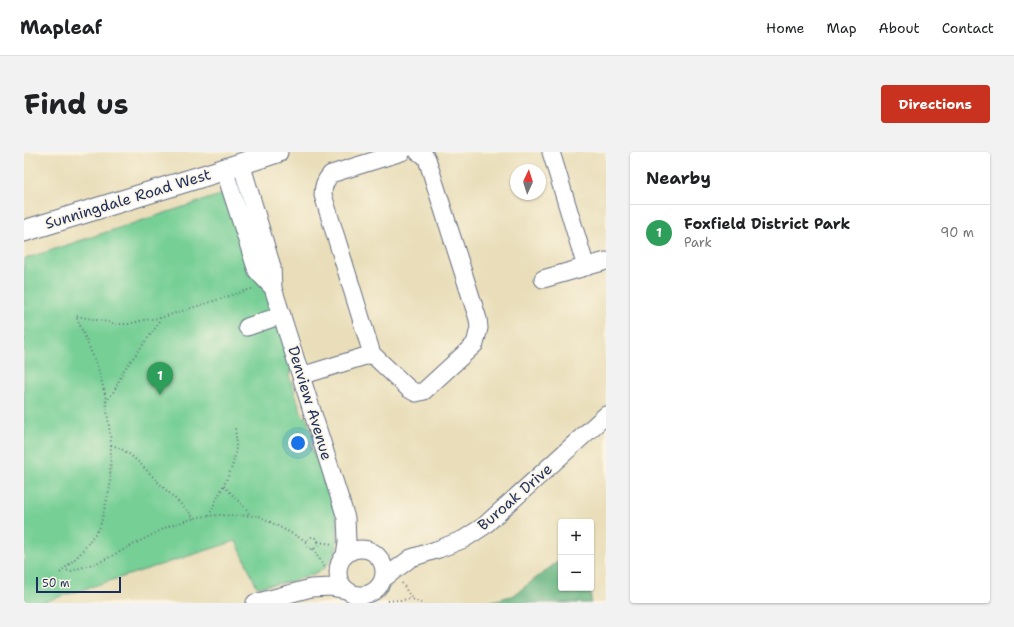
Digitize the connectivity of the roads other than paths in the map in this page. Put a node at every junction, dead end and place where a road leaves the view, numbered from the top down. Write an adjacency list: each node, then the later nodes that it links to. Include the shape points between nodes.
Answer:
1 (277, 152): 5 (main road, Sunningdale Road West)
2 (402, 152): 12 (street, via 331,174 323,188)
3 (418, 152): 12 (street, via 427,159 478,319 478,336 475,344 424,391 416,393)
4 (551, 152): 8 (street)
5 (233, 166): 6 (main road, Sunningdale Road West); 10 (street, Denview Avenue, via 272,267 273,288)
6 (24, 231)
7 (606, 261): 8 (street)
8 (586, 267): 9 (street)
9 (543, 280)
10 (282, 315): 11 (street); 13 (street, Denview Avenue)
11 (247, 327)
12 (372, 354): 13 (street)
13 (301, 376): 15 (street, Denview Avenue)
14 (606, 415): 17 (street, Buroak Drive, via 484,526 464,539)
15 (346, 518): 16 (street, Denview Avenue, via 360,540); 18 (street, Denview Avenue, via 347,542)
16 (373, 553): 17 (street, Buroak Drive); 18 (street, via 357,550); 20 (street, via 383,566)
17 (411, 558): 20 (street, Buroak Drive)
18 (337, 559): 19 (street); 20 (street, via 339,580)
19 (311, 588): 20 (street, via 331,587); 21 (street)
20 (370, 596)
21 (255, 603)

